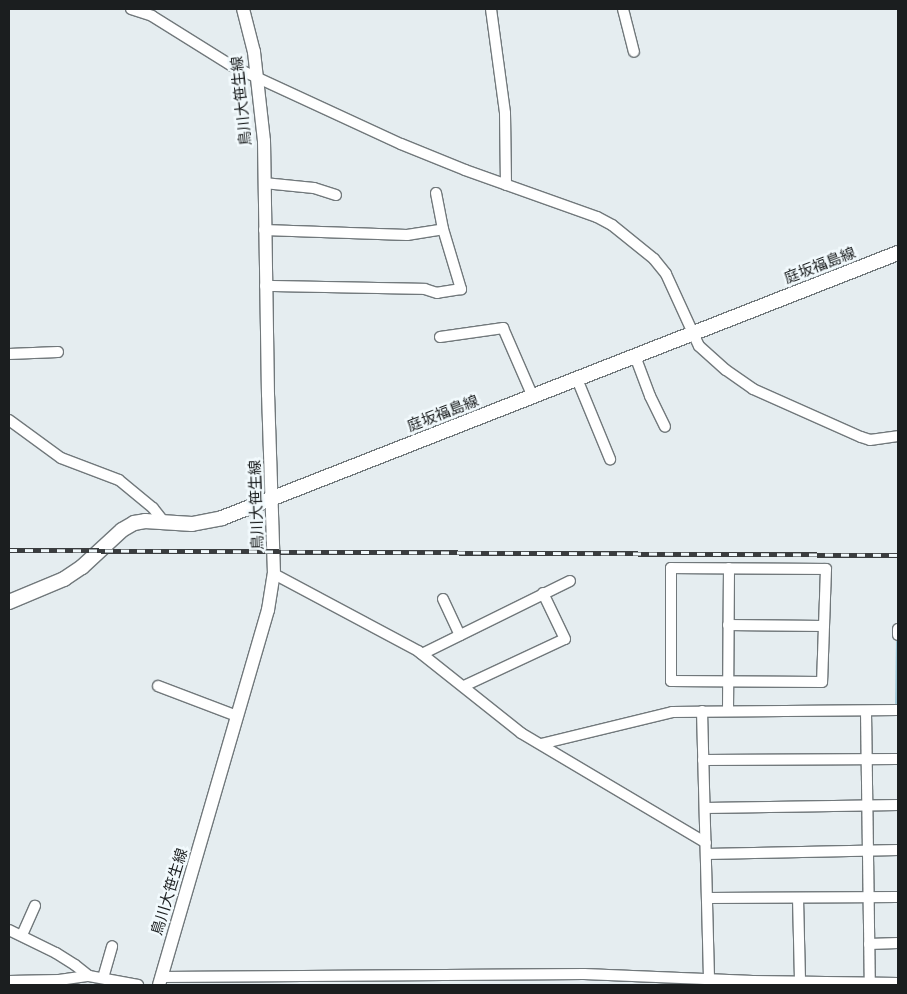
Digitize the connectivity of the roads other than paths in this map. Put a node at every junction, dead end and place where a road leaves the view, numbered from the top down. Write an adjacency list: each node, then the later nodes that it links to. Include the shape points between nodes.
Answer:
1 (131, 9): 6 (street, via 152,16 232,66)
2 (243, 9): 6 (street, 鳥川大笹生線)
3 (491, 9): 8 (street, via 505,106)
4 (623, 9): 5 (street)
5 (634, 52)
6 (257, 77): 7 (street, 鳥川大笹生線, via 264,141); 8 (street, via 401,144)
7 (264, 183): 10 (street, via 314,188); 12 (street, 鳥川大笹生線)
8 (506, 185): 15 (street, via 597,217 634,241 666,274)
9 (436, 193): 11 (street)
10 (336, 195)
11 (443, 229): 12 (street, via 407,235); 14 (street, via 461,289 437,293 425,288)
12 (264, 230): 14 (street, 鳥川大笹生線)
13 (898, 253): 15 (main road, 庭坂福島線)
14 (265, 286): 26 (street, 鳥川大笹生線)
15 (692, 333): 19 (main road, 庭坂福島線); 24 (street, via 705,352 753,389 870,440)
16 (440, 337): 21 (street, via 504,328)
17 (58, 352): 18 (street)
18 (9, 354)
19 (635, 356): 20 (main road, 庭坂福島線); 23 (street)
20 (577, 379): 21 (main road, 庭坂福島線); 25 (street)
21 (533, 396): 26 (main road, 庭坂福島線)
22 (9, 420): 27 (street, via 60,458 119,480 154,508)
23 (665, 428)
24 (898, 436)
25 (610, 459)
26 (273, 497): 27 (main road, 庭坂福島線, via 206,522); 29 (street, 鳥川大笹生線)
27 (163, 521): 33 (main road, 庭坂福島線, via 134,523 76,571 46,588)
28 (729, 568): 34 (street); 35 (street, via 826,569); 40 (street, via 671,568 671,680)
29 (274, 574): 39 (street); 47 (street, 鳥川大笹生線, via 268,610)
30 (570, 581): 31 (street)
31 (543, 593): 37 (street); 42 (street, via 565,639)
32 (443, 599): 37 (street)
33 (9, 602)
34 (728, 625): 35 (street); 40 (street)
35 (824, 626): 40 (street, via 822,682)
36 (898, 629): 38 (street)
37 (460, 635): 39 (street)
38 (898, 635)
39 (422, 654): 42 (street)
40 (728, 682): 45 (street)
41 (158, 686): 47 (street)
42 (464, 686): 48 (street, via 521,733)
43 (898, 710): 46 (street)
44 (702, 711): 45 (street); 48 (street, via 661,714); 51 (street)
45 (728, 711): 46 (street)
46 (866, 711): 50 (street)
47 (236, 716): 73 (street, 鳥川大笹生線)
48 (540, 744): 55 (street)
49 (898, 758): 50 (street)
50 (867, 759): 51 (street); 52 (street)
51 (703, 760): 54 (street)
52 (868, 805): 53 (street); 54 (street); 57 (street)
53 (898, 805)
54 (705, 808): 55 (street)
55 (706, 843): 58 (street)
56 (898, 850): 57 (street)
57 (868, 851): 58 (street); 62 (street)
58 (706, 854): 60 (street)
59 (898, 897): 62 (street)
60 (707, 898): 61 (street); 71 (street)
61 (798, 898): 62 (street); 74 (street)
62 (869, 898): 67 (street)
63 (34, 906): 65 (street)
64 (9, 930): 65 (street)
65 (22, 935): 69 (street)
66 (898, 943): 67 (street)
67 (869, 944): 75 (street)
68 (112, 946): 70 (street)
69 (89, 976): 70 (street); 72 (street)
70 (103, 978): 77 (street)
71 (709, 979): 73 (street, via 584,974); 74 (street)
72 (9, 981)
73 (160, 981)
74 (800, 981): 75 (street)
75 (870, 983): 76 (street)
76 (898, 983)
77 (138, 985)

